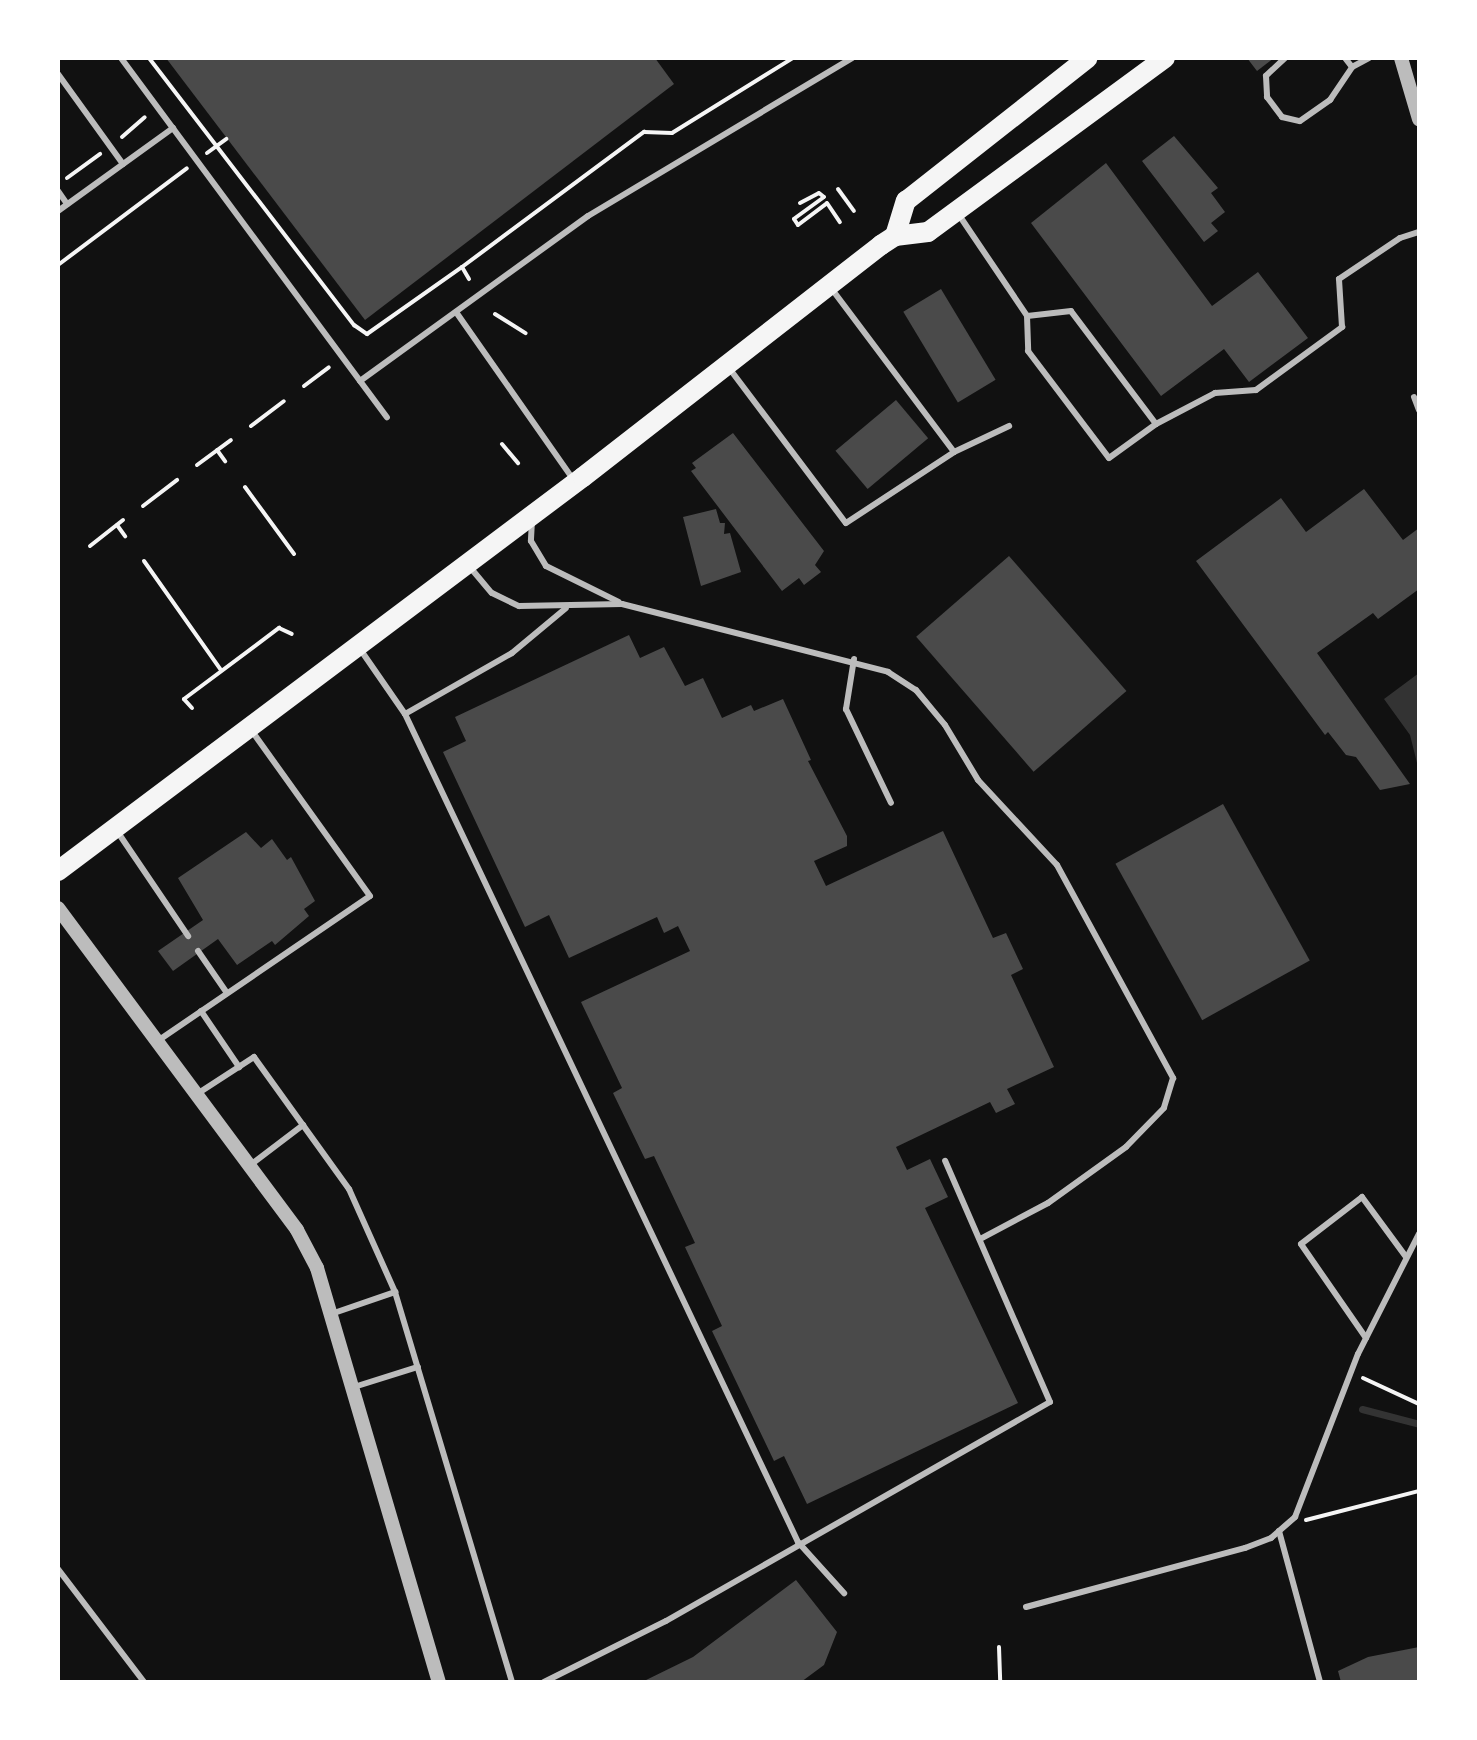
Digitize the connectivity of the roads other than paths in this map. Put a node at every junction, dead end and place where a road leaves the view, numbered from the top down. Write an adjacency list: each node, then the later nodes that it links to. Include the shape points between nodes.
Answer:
1 (121, 58): 12 (lane)
2 (852, 58): 21 (lane, via 588,216)
3 (1088, 58): 19 (main road, via 906,201)
4 (1165, 58): 17 (main road)
5 (1285, 58): 9 (lane, via 1266,76 1267,97 1282,117 1300,121 1330,100)
6 (1345, 58): 9 (lane)
7 (1369, 58): 9 (lane)
8 (1401, 58): 11 (street)
9 (1352, 67)
10 (58, 74): 13 (lane)
11 (1419, 119)
12 (173, 128): 13 (lane); 24 (lane)
13 (123, 164): 15 (lane)
14 (58, 191): 15 (lane)
15 (67, 204): 16 (lane)
16 (58, 211)
17 (957, 213): 19 (main road, via 928,232); 22 (lane)
18 (1419, 232): 28 (lane, via 1400,238 1339,279 1342,327 1256,390 1215,393)
19 (895, 236): 20 (main road)
20 (829, 286): 23 (main road); 30 (lane)
21 (456, 312): 24 (lane); 31 (lane)
22 (1027, 316): 28 (lane, via 1071,311); 28 (lane, via 1028,351 1109,458)
23 (727, 365): 30 (lane, via 846,523); 31 (main road)
24 (360, 381): 27 (lane)
25 (1414, 397): 26 (lane)
26 (1419, 410)
27 (387, 417)
28 (1156, 424)
29 (1009, 426): 30 (lane)
30 (954, 452)
31 (575, 483): 32 (main road)
32 (532, 514): 33 (main road); 34 (lane, via 531,541 538,558 558,574 579,579)
33 (467, 563): 35 (lane, via 492,593 519,606); 36 (main road)
34 (622, 604): 35 (lane); 37 (lane)
35 (566, 608): 38 (lane, via 512,653)
36 (357, 646): 38 (lane); 39 (main road)
37 (854, 659): 40 (lane, via 846,709); 55 (lane, via 916,690 978,780 1057,865 1173,1078 1164,1108 1126,1147 1048,1203)
38 (405, 714): 63 (lane)
39 (248, 727): 41 (main road); 46 (lane, via 370,896)
40 (891, 803)
41 (115, 828): 42 (main road); 44 (lane)
42 (58, 871)
43 (58, 908): 48 (street)
44 (188, 936)
45 (198, 951): 46 (lane)
46 (227, 993): 47 (lane)
47 (201, 1011): 48 (lane); 49 (lane)
48 (159, 1040): 50 (street)
49 (239, 1067): 50 (lane); 51 (lane, via 254,1057)
50 (197, 1094): 53 (street)
51 (303, 1125): 53 (lane); 57 (lane, via 349,1189)
52 (945, 1161): 55 (lane)
53 (249, 1166): 58 (street, via 297,1230)
54 (1419, 1234): 56 (lane)
55 (980, 1239): 63 (lane, via 1050,1402)
56 (1406, 1257): 59 (lane); 59 (lane, via 1362,1197 1301,1244)
57 (395, 1292): 58 (lane); 60 (lane)
58 (334, 1313): 61 (street)
59 (1366, 1338): 62 (lane, via 1295,1517)
60 (418, 1367): 61 (lane); 69 (lane)
61 (354, 1387): 68 (street)
62 (1279, 1531): 66 (lane, via 1245,1548); 71 (lane)
63 (798, 1542): 65 (lane); 70 (lane, via 666,1621)
64 (58, 1569): 67 (lane)
65 (844, 1593)
66 (1026, 1607)
67 (144, 1682)
68 (439, 1682)
69 (512, 1682)
70 (544, 1682)
71 (1320, 1682)

